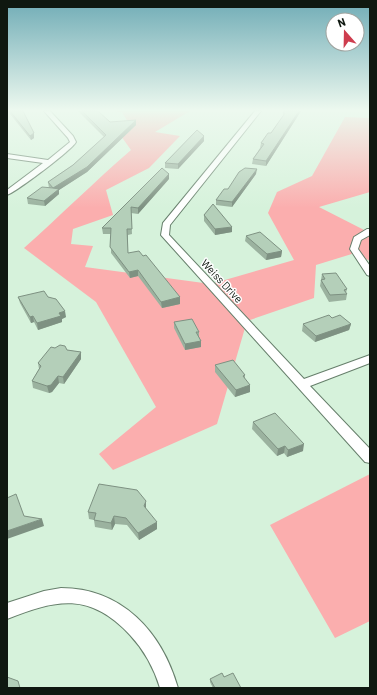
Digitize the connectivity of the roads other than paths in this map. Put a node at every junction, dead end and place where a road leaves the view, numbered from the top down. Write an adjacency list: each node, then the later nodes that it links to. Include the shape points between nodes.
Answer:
1 (71, 143): 4 (street)
2 (232, 143): 9 (street, Weiss Drive, via 166,225 164,232 172,244)
3 (7, 156): 4 (street)
4 (50, 162): 5 (street)
5 (7, 193)
6 (370, 231): 7 (street, via 357,240 354,246)
7 (370, 273)
8 (370, 360): 9 (street)
9 (303, 384): 10 (street, Weiss Drive)
10 (370, 458)
11 (7, 611): 12 (street, via 54,595 81,595 106,603 128,618 146,640 161,665)
12 (169, 688)

